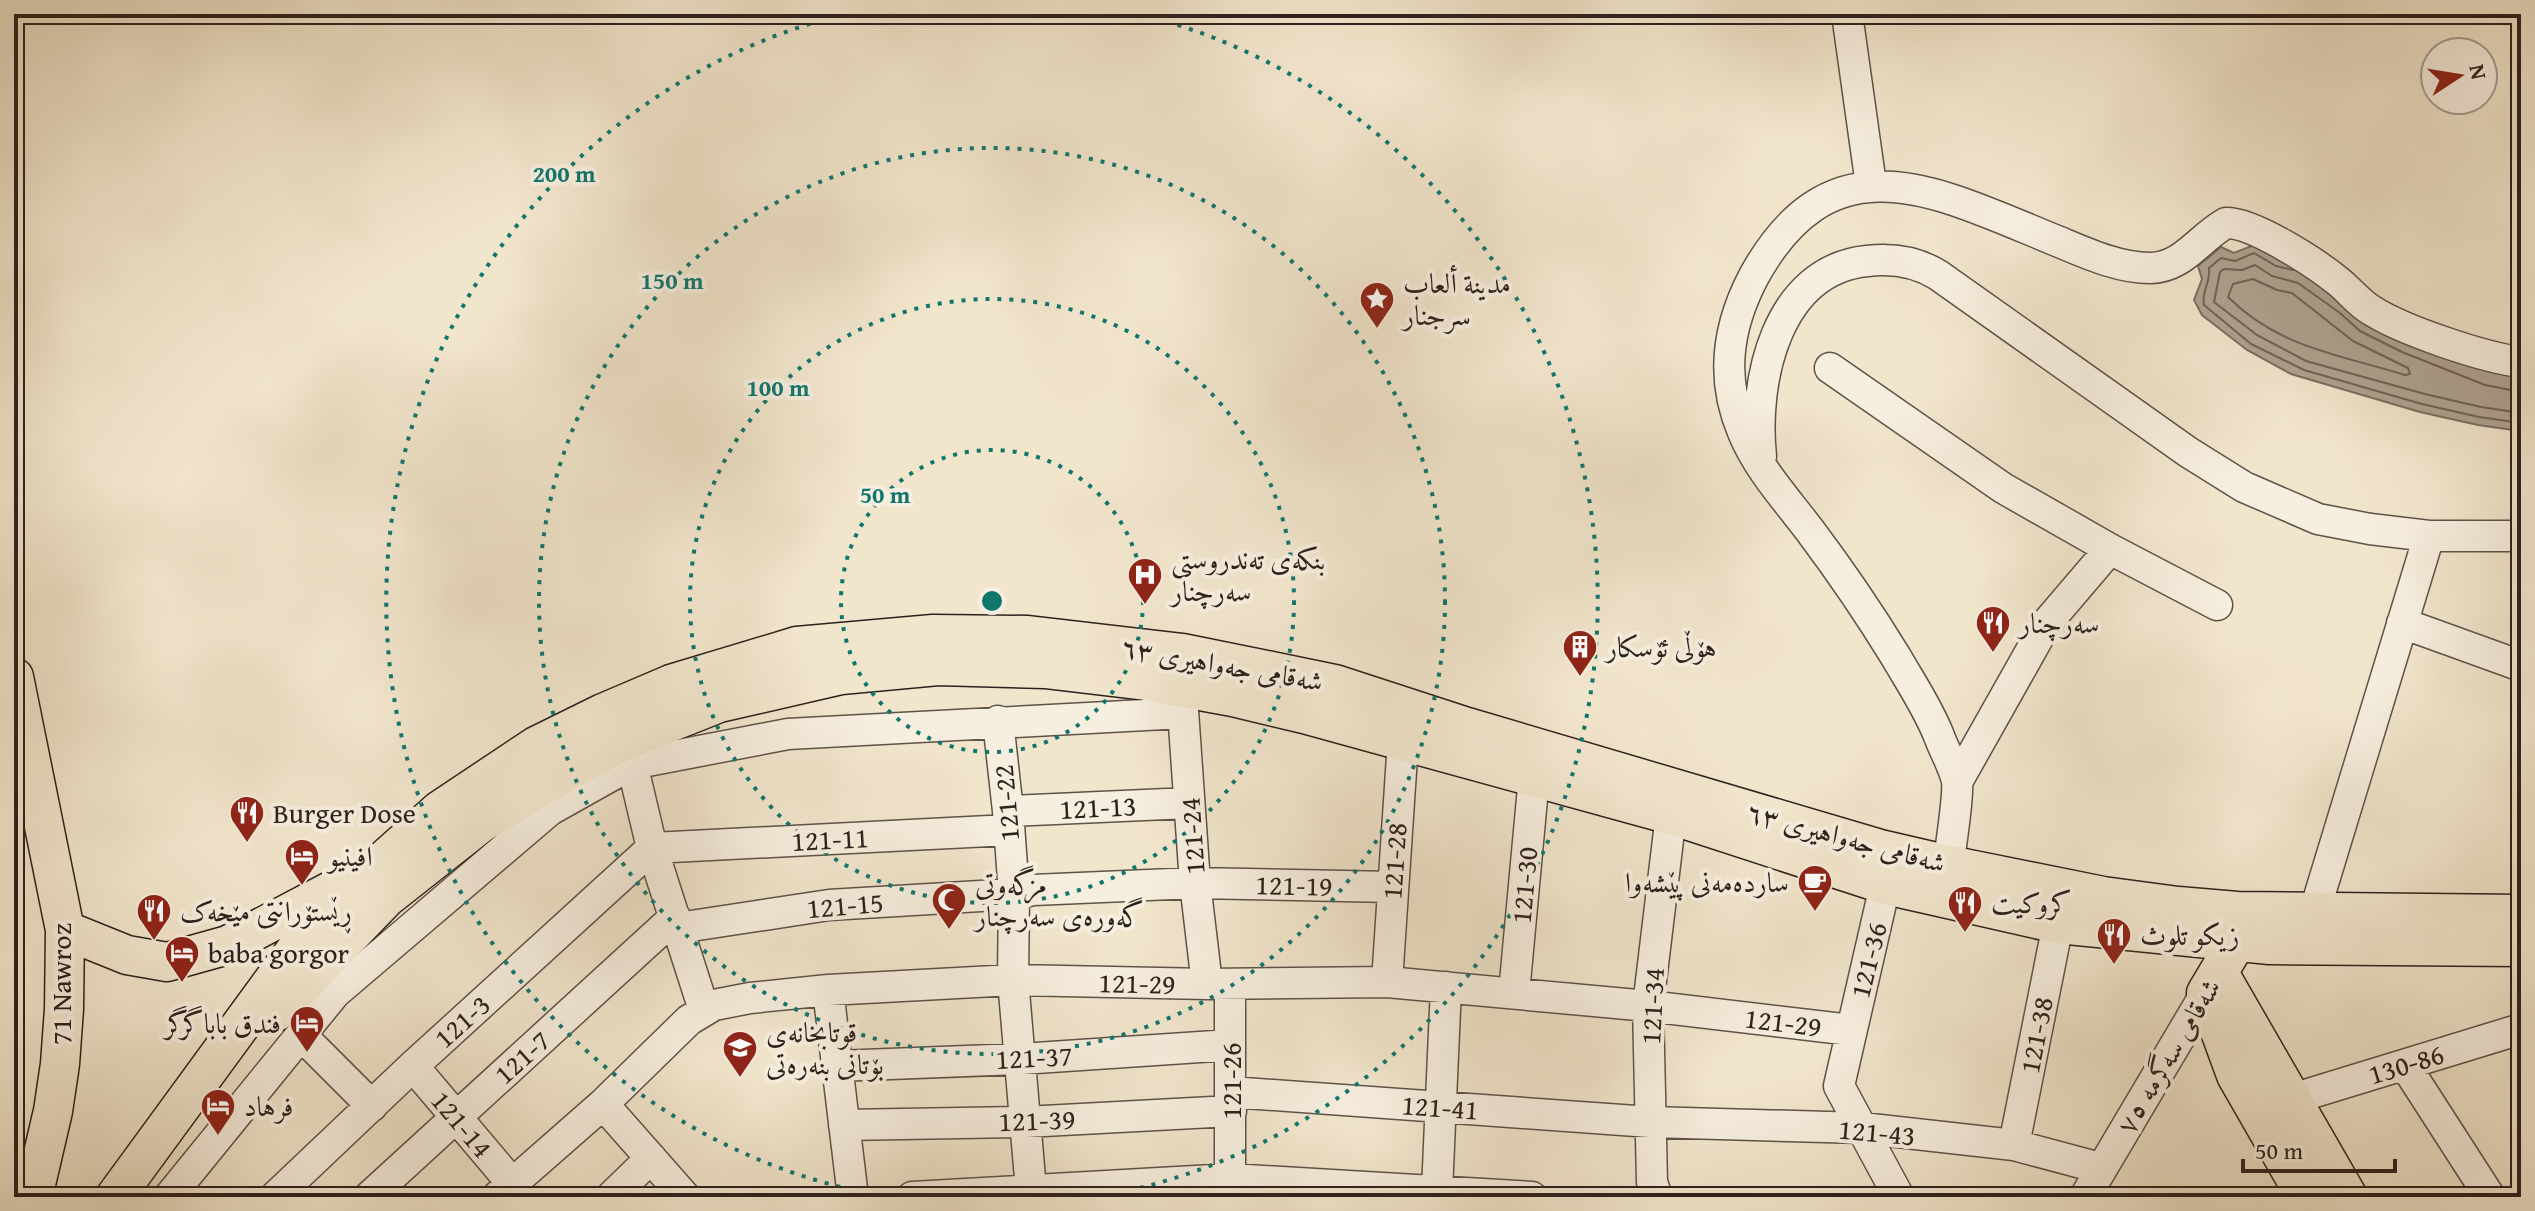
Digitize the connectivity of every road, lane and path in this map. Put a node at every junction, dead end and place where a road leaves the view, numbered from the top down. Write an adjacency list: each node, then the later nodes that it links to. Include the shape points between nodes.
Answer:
1 (1847, 14): 2 (street)
2 (1871, 185): 3 (street, via 1934,195 2114,263 2150,268 2180,259 2226,223 2240,224 2316,265 2373,312 2469,349); 5 (street, via 1832,195 1802,215 1776,240 1742,300 1727,363 1729,387 1744,436)
3 (2521, 362)
4 (1830, 368): 8 (street, via 2003,488)
5 (1762, 466): 6 (street, via 1759,402 1785,317 1828,273 1847,264 1889,260 1938,275 2244,487 2318,519); 18 (street, via 1856,592 1929,712)
6 (2429, 536): 7 (street); 10 (street)
7 (2521, 536)
8 (2110, 549): 9 (street); 18 (street, via 2046,624)
9 (2217, 605)
10 (2402, 623): 11 (street); 29 (street)
11 (2521, 666)
12 (14, 677): 33 (main road, 71 Nawroz)
13 (1182, 700): 14 (street); 15 (main road, شەقامی جەواهیری ٦٣, via 1304,714); 16 (main road, شەقامی جەواهیری ٦٣, via 1045,669 938,666 855,674 719,703); 19 (street, 121-24)
14 (998, 721): 16 (street, via 788,734); 21 (street, 121-22)
15 (1403, 741): 17 (main road, شەقامی جەواهیری ٦٣); 27 (street, 121-28)
16 (629, 752): 22 (street); 46 (street, via 550,810 335,993); 72 (main road, شەقامی جەواهیری ٦٣, via 567,771 481,823 386,898 269,1021)
17 (1534, 777): 20 (main road, شەقامی جەواهیری ٦٣); 41 (street, 121-30)
18 (1957, 782): 23 (street)
19 (1189, 803): 21 (street, 121-13); 26 (street, 121-24)
20 (1671, 815): 25 (main road, شەقامی جەواهیری ٦٣); 42 (street, 121-34)
21 (1008, 820): 22 (street, 121-11); 28 (street, 121-22)
22 (652, 848): 31 (street); 50 (street, 121-3)
23 (1949, 865): 25 (main road, شەقامی جەواهیری ٦٣); 35 (main road, شەقامی جەواهیری ٦٣, via 2178,906)
24 (375, 868): 25 (main road, شەقامی جەواهیری ٦٣, via 440,810 536,746 671,684 797,646 933,634 1028,635 1183,653 1335,684 1634,778); 33 (main road, via 228,945 167,962 127,955); 71 (main road, شەقامی جەواهیری ٦٣, via 303,940)
25 (1889, 868): 32 (main road, شەقامی جەواهیری ٦٣); 45 (street, 121-36)
26 (1195, 883): 27 (street, 121-19); 28 (street, 121-19); 38 (street, 121-24)
27 (1392, 887): 37 (street, 121-28)
28 (1014, 894): 31 (street, 121-15, via 829,905); 36 (street, 121-22)
29 (2315, 910): 30 (main road, شەقامی جەواهیری ٦٣); 35 (main road, شەقامی جەواهیری ٦٣)
30 (2521, 914)
31 (676, 923): 43 (street); 57 (street, 121-7)
32 (2058, 924): 35 (main road, شەقامی جەواهیری ٦٣); 62 (street, 121-38)
33 (65, 930): 70 (main road, 71 Nawroz, via 60,1064)
34 (2521, 947): 35 (main road, شەقامی جەواهیری ٦٣)
35 (2224, 955): 52 (main road); 64 (street, شەقامی سەگرمە ٧٥); 84 (main road, via 2236,1075)
36 (1013, 980): 38 (street, 121-29); 40 (street, 121-29); 48 (street, 121-22)
37 (1387, 982): 38 (street, 121-29); 39 (street, 121-29)
38 (1219, 984): 47 (street, 121-26)
39 (1446, 987): 41 (street, 121-29); 56 (street)
40 (828, 990): 43 (street, 121-29, via 730,1000); 51 (street)
41 (1514, 993): 42 (street, 121-29)
42 (1648, 1006): 45 (street, 121-29); 59 (street, 121-34)
43 (704, 1010): 54 (street, 121-29)
44 (2521, 1029): 49 (street, 130-86)
45 (1851, 1030): 61 (street, 121-36, via 1839,1086)
46 (301, 1035): 55 (street); 73 (street)
47 (1230, 1045): 48 (street, 121-37); 53 (street, 121-26)
48 (1021, 1059): 51 (street, 121-37); 58 (street, 121-22)
49 (2405, 1065): 52 (street, 130-86); 86 (street)
50 (413, 1066): 55 (street, 121-3); 57 (street, 121-14)
51 (837, 1066): 60 (street)
52 (2292, 1099): 85 (main road)
53 (1231, 1101): 56 (street, 121-41); 58 (street, 121-39); 65 (street, 121-26)
54 (603, 1104): 63 (street); 66 (street, 121-29)
55 (372, 1106): 74 (street, 121-3)
56 (1440, 1107): 59 (street, 121-41); 68 (street)
57 (457, 1116): 66 (street, 121-14); 75 (street, 121-7)
58 (1025, 1122): 60 (street, 121-39); 67 (street, 121-22)
59 (1650, 1122): 61 (street, 121-43); 81 (street, 121-34)
60 (844, 1125): 78 (street)
61 (1862, 1128): 62 (street, 121-43); 82 (street, 121-36)
62 (2014, 1145): 64 (street, 121-43)
63 (651, 1158): 76 (street); 77 (street)
64 (2100, 1168): 83 (street, شەقامی سەگرمە ٧٥)
65 (1231, 1188): 67 (street); 68 (street)
66 (504, 1190)
67 (1031, 1190): 79 (street)
68 (1437, 1191): 69 (street)
69 (1488, 1196): 80 (street)
70 (33, 1197)
71 (115, 1197)
72 (138, 1197)
73 (169, 1197)
74 (275, 1197)
75 (369, 1197)
76 (611, 1197)
77 (685, 1197)
78 (853, 1197)
79 (912, 1197)
80 (1532, 1197)
81 (1657, 1197)
82 (1899, 1197)
83 (2085, 1197)
84 (2306, 1197)
85 (2347, 1197)
86 (2490, 1197)

